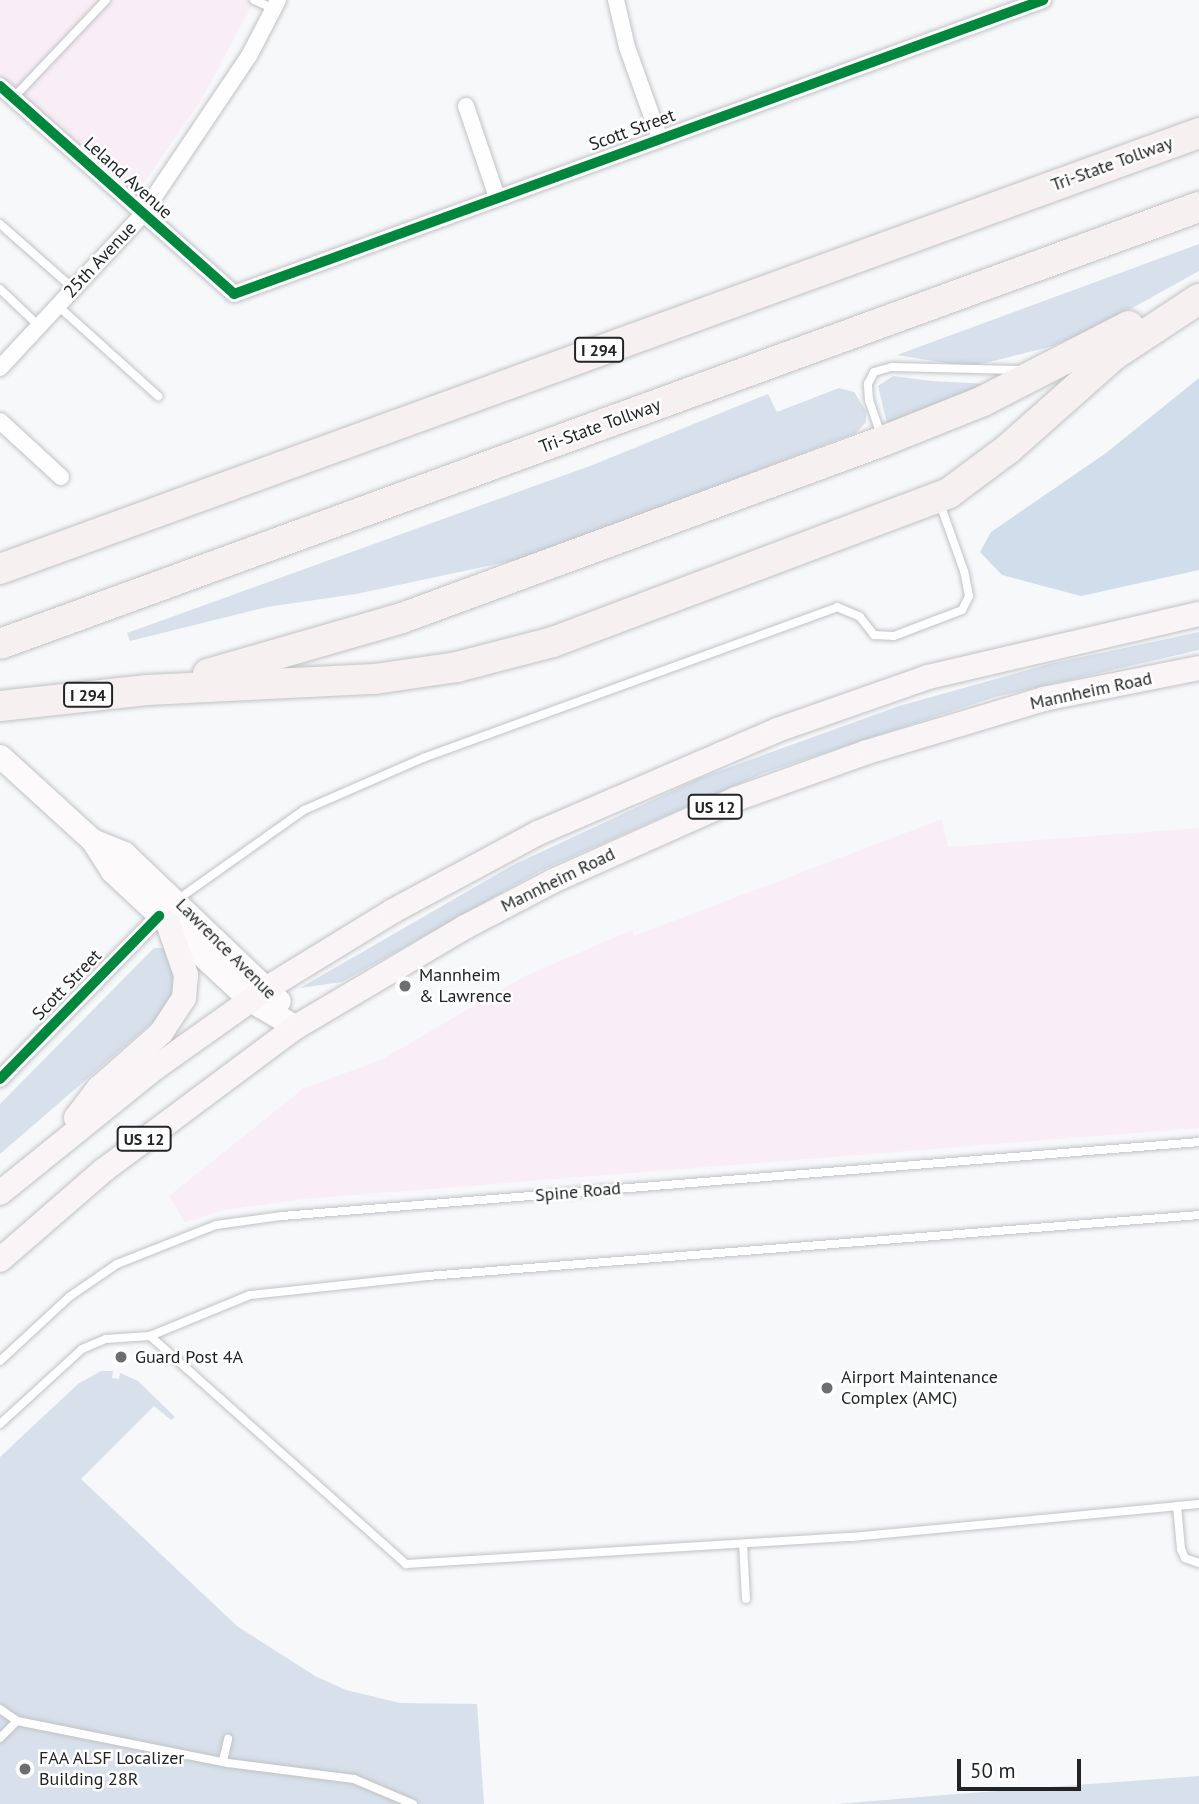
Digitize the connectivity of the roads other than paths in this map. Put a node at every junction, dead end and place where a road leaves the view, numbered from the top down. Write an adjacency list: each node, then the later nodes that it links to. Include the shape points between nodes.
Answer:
1 (106, 0): 7 (lane)
2 (254, 0): 5 (lane)
3 (616, 0): 10 (street, via 627,47)
4 (1043, 0): 10 (street, Scott Street)
5 (276, 4): 13 (street, 25th Avenue, via 241,68)
6 (0, 86): 7 (street, Leland Avenue)
7 (13, 98): 13 (street, Leland Avenue)
8 (466, 106): 11 (street)
9 (1199, 133): 29 (highway, Tri-State Tollway / I 294)
10 (660, 139): 11 (street, Scott Street)
11 (497, 197): 18 (street, Scott Street)
12 (1199, 207): 31 (highway, Tri-State Tollway)
13 (142, 215): 17 (street, 25th Avenue); 18 (street, Leland Avenue)
14 (0, 224): 17 (lane)
15 (1199, 287): 22 (highway, I 294)
16 (0, 289): 21 (lane)
17 (74, 289): 20 (street, 25th Avenue)
18 (233, 294)
19 (1199, 299): 28 (highway, I 294, via 1114,355 1007,449)
20 (58, 306): 21 (street, 25th Avenue); 24 (lane)
21 (39, 326): 23 (street, 25th Avenue)
22 (1077, 355): 26 (highway, I 294, via 983,401); 26 (lane, via 1037,368 996,373 892,368 874,372 869,400)
23 (0, 368)
24 (158, 396)
25 (0, 421): 27 (street)
26 (883, 441): 33 (highway, I 294, via 402,618)
27 (61, 477)
28 (938, 498): 33 (highway, I 294, via 553,642 457,667 375,679); 37 (lane, via 964,571 969,596 962,610 894,636 874,635 860,617 837,607 423,758 304,810)
29 (0, 569)
30 (1199, 614): 39 (main road, US 12, via 928,677 765,735 538,833 393,911)
31 (5, 643)
32 (1199, 668): 40 (main road, Mannheim Road / US 12, via 1044,699 736,799 531,892)
33 (147, 690): 34 (highway, I 294)
34 (0, 706)
35 (0, 756): 36 (main road, Lawrence Avenue)
36 (92, 840): 37 (main road, Lawrence Avenue, via 124,853); 38 (main road, Lawrence Avenue, via 112,871)
37 (177, 900): 39 (main road, Lawrence Avenue)
38 (164, 920): 39 (main road, Lawrence Avenue); 41 (street, Scott Street); 43 (main road, via 186,975 184,998 161,1033 99,1088)
39 (260, 993): 40 (main road, Lawrence Avenue); 43 (main road, US 12)
40 (296, 1027): 46 (main road, Mannheim Road / US 12, via 115,1162)
41 (0, 1079)
42 (1199, 1142): 48 (lane, Spine Road, via 216,1225 117,1264 69,1297)
43 (54, 1146): 44 (main road, US 12)
44 (0, 1193)
45 (1199, 1215): 47 (lane, via 428,1276 264,1294)
46 (0, 1260)
47 (150, 1336): 49 (lane, via 106,1339 82,1349); 52 (lane, via 406,1564)
48 (0, 1361)
49 (0, 1424)
50 (1199, 1504): 51 (lane)
51 (1177, 1506): 52 (lane); 53 (lane, via 1181,1549 1185,1558)
52 (743, 1544): 54 (lane)
53 (1199, 1563)
54 (746, 1600)
55 (0, 1709): 56 (lane)
56 (17, 1721): 57 (lane); 59 (lane)
57 (0, 1738)
58 (228, 1739): 59 (lane)
59 (223, 1761): 60 (lane, via 354,1779)
60 (413, 1804)

